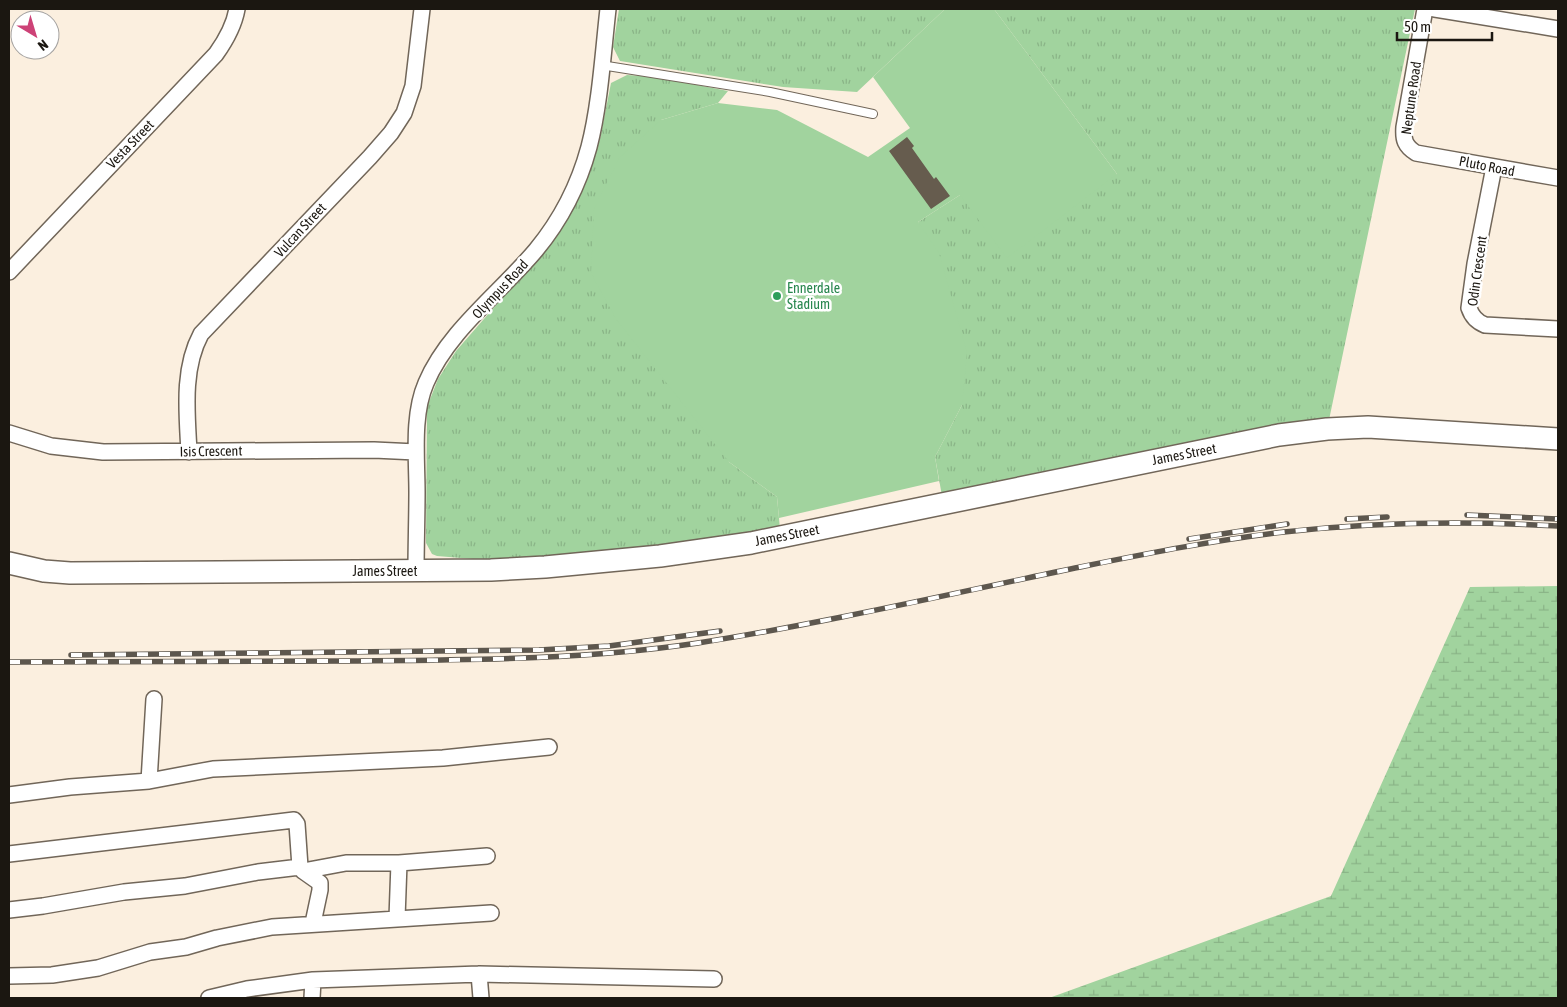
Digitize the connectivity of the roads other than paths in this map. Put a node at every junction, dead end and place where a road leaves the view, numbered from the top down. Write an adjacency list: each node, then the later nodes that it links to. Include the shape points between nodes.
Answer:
1 (236, 9): 12 (street, Vesta Street, via 231,29 216,54)
2 (422, 9): 16 (street, Vulcan Street, via 412,86 400,121 201,334 189,372)
3 (608, 9): 7 (street, Olympus Road)
4 (1425, 9): 9 (street, Neptune Road, via 1403,133 1406,145)
5 (1435, 9): 6 (street)
6 (1558, 29)
7 (602, 65): 8 (lane, via 770,92); 17 (street, Olympus Road, via 589,148 568,201 537,249 446,347 434,366 419,405)
8 (873, 114)
9 (1416, 152): 10 (street, Pluto Road)
10 (1494, 167): 11 (street, Pluto Road); 13 (street, Odin Crescent, via 1475,264 1471,312 1485,325)
11 (1558, 178)
12 (9, 272)
13 (1558, 329)
14 (9, 433): 16 (street, Isis Crescent, via 69,448 103,452)
15 (1558, 439): 19 (street, James Street, via 1368,427 1327,429 1279,435 751,543 544,567)
16 (189, 452): 17 (street, Isis Crescent)
17 (416, 452): 19 (street, Olympus Road)
18 (9, 563): 19 (street, James Street, via 35,570 70,573)
19 (416, 571)
20 (154, 699): 22 (street)
21 (549, 747): 22 (street, via 443,758 213,769)
22 (150, 781): 23 (street)
23 (9, 795)
24 (9, 854): 27 (street, via 292,820 298,824)
25 (487, 856): 26 (street)
26 (399, 863): 27 (street, via 346,863); 30 (street)
27 (302, 869): 28 (street, via 258,872 186,886); 31 (street, via 320,883)
28 (9, 910)
29 (491, 913): 30 (street)
30 (397, 918): 31 (street)
31 (313, 923): 33 (street, via 272,927 150,952 98,968 52,975)
32 (479, 974): 34 (street); 35 (street); 38 (street)
33 (9, 976)
34 (714, 979)
35 (313, 980): 36 (street); 37 (street)
36 (209, 998)
37 (312, 998)
38 (481, 998)

